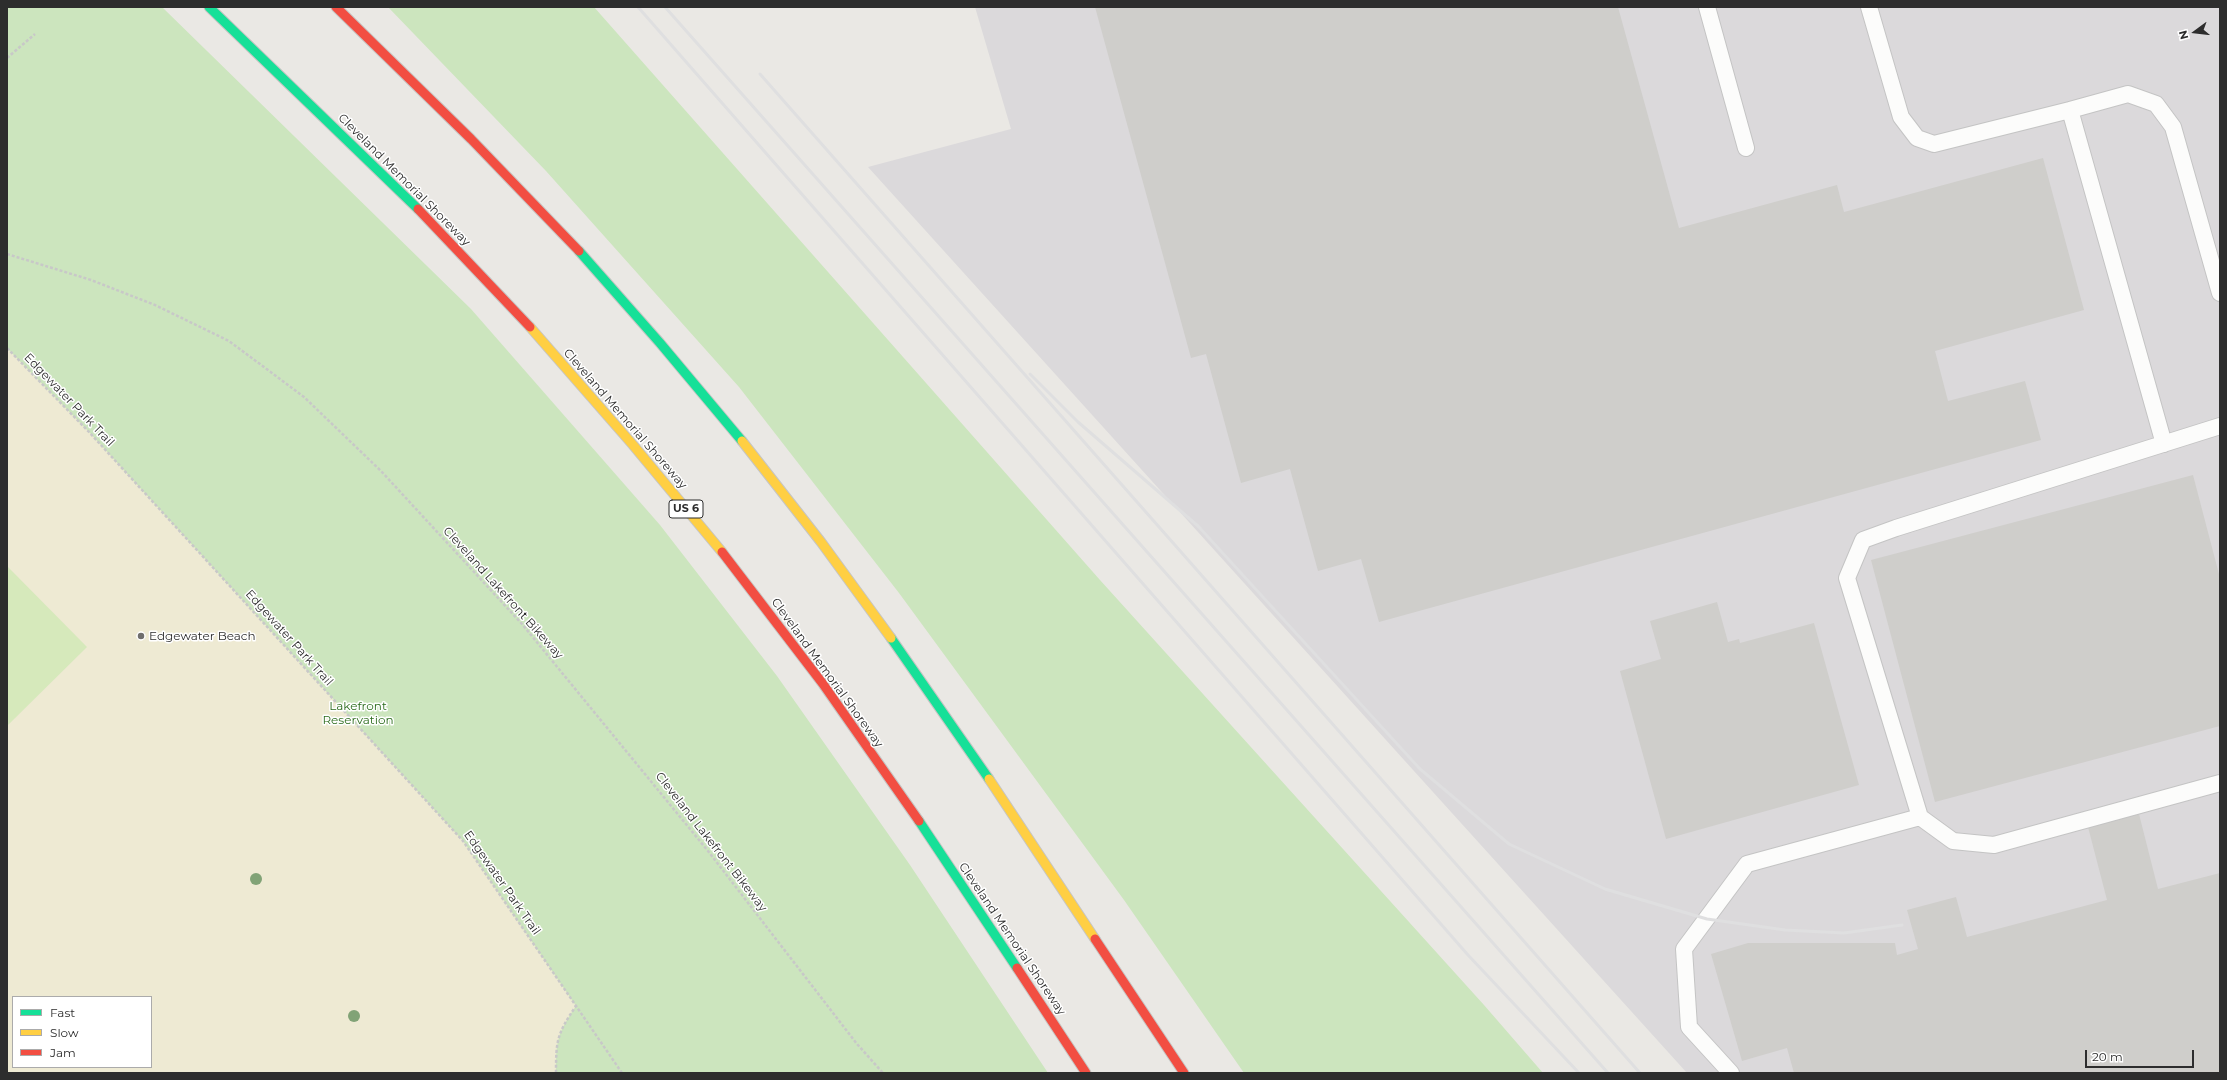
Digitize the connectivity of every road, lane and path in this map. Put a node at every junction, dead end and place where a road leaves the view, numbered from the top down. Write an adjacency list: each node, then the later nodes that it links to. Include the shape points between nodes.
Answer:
1 (209, 7): 20 (highway, Cleveland Memorial Shoreway / US 6, via 372,164 466,259 556,356 686,509 845,715 920,822)
2 (336, 7): 21 (highway, via 551,221 675,362 766,472 925,687)
3 (1707, 7): 8 (lane)
4 (1869, 7): 7 (lane, via 1901,117 1917,138 1934,144)
5 (35, 34): 6 (path)
6 (7, 58)
7 (2070, 110): 10 (lane, via 2128,94 2156,104 2173,127); 13 (lane)
8 (1746, 148)
9 (7, 254): 19 (path, Cleveland Lakefront Bikeway, via 91,280 155,305 229,341 304,397 381,472 522,624 708,851 857,1044)
10 (2220, 293)
11 (7, 348): 16 (path, Edgewater Park Trail, via 89,432 463,841)
12 (2220, 426): 13 (lane)
13 (2164, 444): 15 (lane, via 1863,540 1847,578)
14 (2220, 783): 15 (lane, via 1994,845 1953,841)
15 (1920, 817): 22 (lane, via 1747,864 1684,949 1689,1027)
16 (576, 1006): 17 (path, via 561,1028 556,1043); 18 (path, Edgewater Park Trail)
17 (556, 1073)
18 (622, 1073)
19 (883, 1073)
20 (1086, 1073)
21 (1184, 1073)
22 (1731, 1073)

